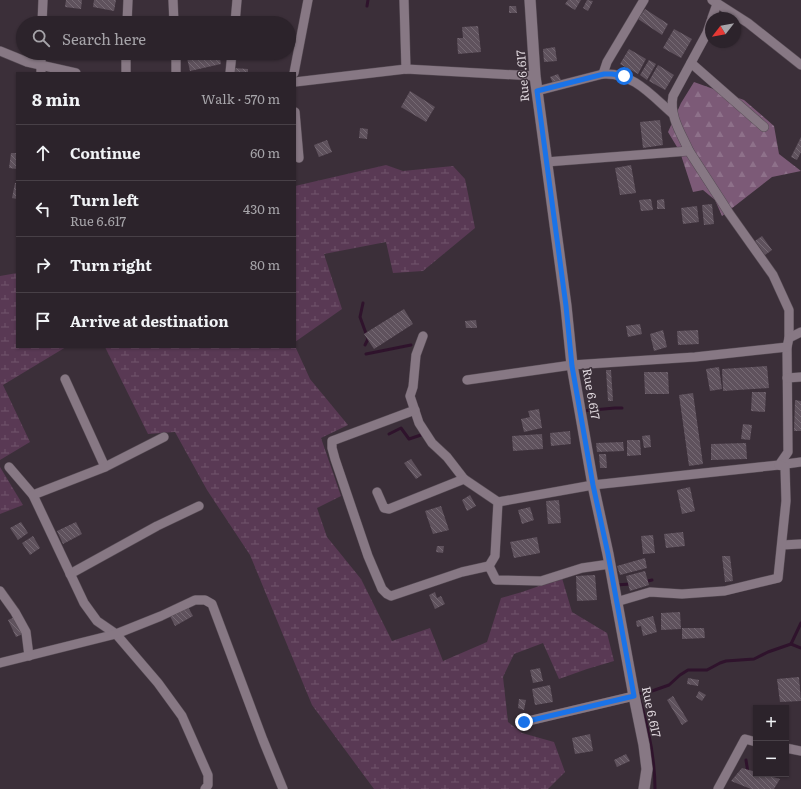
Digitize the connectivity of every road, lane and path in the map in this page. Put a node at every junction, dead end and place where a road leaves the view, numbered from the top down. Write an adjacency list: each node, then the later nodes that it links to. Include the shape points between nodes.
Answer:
1 (43, 0): 11 (street)
2 (128, 0): 12 (street)
3 (173, 0): 13 (street)
4 (237, 0): 14 (street)
5 (308, 0): 30 (street)
6 (404, 0): 25 (street)
7 (530, 0): 32 (street, Rue 6.617)
8 (644, 0): 31 (street, via 607,62)
9 (715, 2): 10 (street); 23 (street, via 748,23)
10 (713, 12)
11 (42, 16)
12 (127, 16)
13 (174, 16)
14 (236, 16)
15 (705, 37): 22 (street)
16 (0, 51): 17 (street)
17 (16, 58)
18 (22, 60): 24 (street)
19 (126, 60): 27 (street)
20 (176, 60): 28 (street)
21 (231, 60): 29 (street)
22 (691, 63): 35 (street, via 673,96); 37 (street)
23 (801, 65)
24 (41, 69): 26 (street)
25 (406, 69): 32 (street); 33 (street)
26 (67, 72)
27 (126, 72)
28 (176, 72)
29 (230, 72)
30 (294, 72)
31 (604, 74): 34 (street); 35 (street, via 624,76 633,80)
32 (535, 76): 34 (street, Rue 6.617)
33 (296, 82)
34 (537, 91): 40 (street, Rue 6.617)
35 (673, 114): 38 (street)
36 (296, 127): 39 (street)
37 (764, 127)
38 (689, 151): 40 (street); 43 (street, via 773,275 789,310)
39 (298, 158)
40 (546, 162): 45 (street, Rue 6.617)
41 (801, 332): 43 (street)
42 (423, 336): 50 (street, via 416,355 410,396)
43 (789, 338): 44 (street)
44 (787, 347): 45 (street); 47 (street)
45 (572, 366): 49 (street); 57 (street, Rue 6.617)
46 (801, 377): 47 (street)
47 (788, 378): 53 (street, via 788,452)
48 (65, 379): 55 (street)
49 (467, 380)
50 (415, 410): 56 (street, via 432,443); 65 (street, via 332,441 334,459 382,589 391,596 462,572)
51 (164, 437): 55 (street)
52 (801, 462): 53 (street)
53 (779, 465): 57 (street); 63 (street, via 785,467 786,501)
54 (9, 467): 59 (street)
55 (105, 467): 59 (street)
56 (464, 479): 58 (street, via 389,509 384,508); 60 (street)
57 (593, 485): 60 (street); 64 (street, Rue 6.617)
58 (377, 492)
59 (33, 495): 66 (street)
60 (498, 502): 65 (street, via 495,556)
61 (198, 506): 66 (street)
62 (801, 544): 63 (street)
63 (782, 545): 68 (street, via 778,578 724,591 682,594 650,592)
64 (610, 564): 65 (street, via 582,568 541,581 496,580); 68 (street, Rue 6.617)
65 (489, 566)
66 (70, 574): 69 (street, via 84,603 97,620)
67 (0, 591): 70 (street, via 26,632)
68 (616, 602): 72 (street, Rue 6.617)
69 (116, 634): 70 (street); 77 (street, via 182,716 208,775 208,785); 78 (street, via 195,600 205,600 212,604)
70 (28, 656): 71 (street)
71 (0, 663)
72 (634, 696): 73 (street); 79 (street, Rue 6.617, via 647,769)
73 (524, 722)
74 (753, 741): 80 (street, via 745,739)
75 (789, 749): 76 (street)
76 (801, 751)
77 (205, 789)
78 (283, 789)
79 (644, 789)
80 (718, 789)

